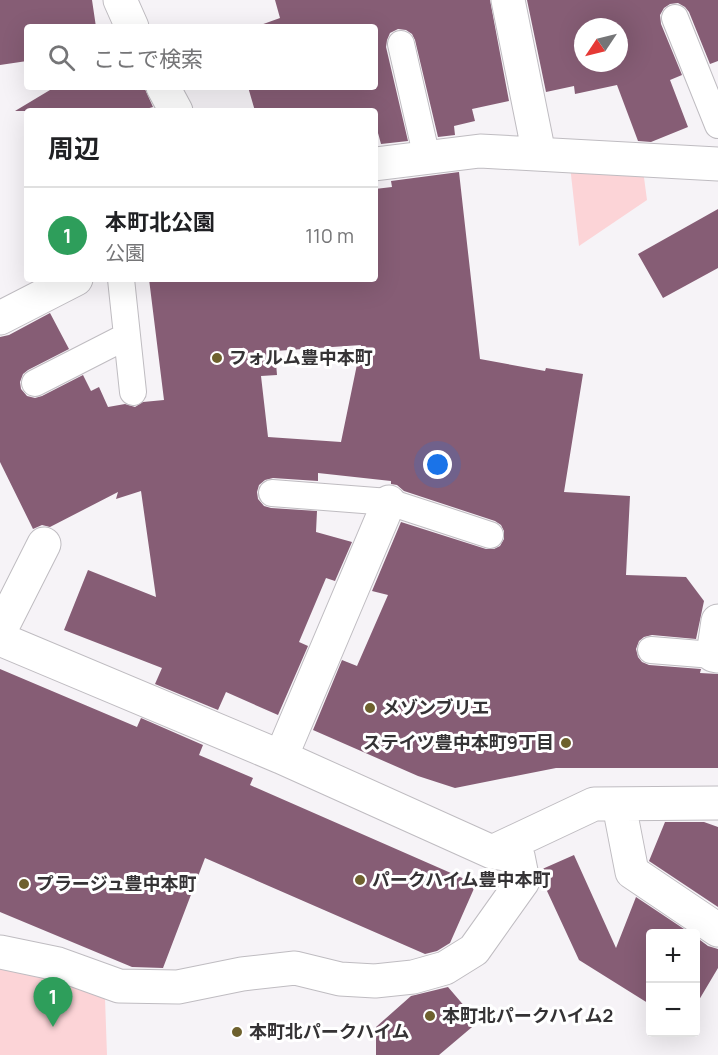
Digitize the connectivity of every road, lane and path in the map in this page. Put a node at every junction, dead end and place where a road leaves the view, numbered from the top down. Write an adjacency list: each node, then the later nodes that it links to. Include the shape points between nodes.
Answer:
1 (120, 0): 4 (street)
2 (508, 0): 9 (street)
3 (675, 18): 8 (lane)
4 (131, 24)
5 (401, 44): 10 (lane)
6 (165, 90): 7 (street)
7 (174, 108)
8 (718, 125)
9 (539, 154): 10 (street, via 480,151); 12 (street)
10 (427, 158): 11 (street)
11 (378, 164)
12 (718, 164)
13 (70, 282): 15 (street)
14 (121, 282): 16 (lane)
15 (0, 318)
16 (127, 336): 17 (lane); 18 (lane)
17 (35, 384)
18 (133, 392)
19 (272, 493): 20 (lane)
20 (389, 502): 21 (lane); 28 (street)
21 (490, 535)
22 (44, 544): 24 (street)
23 (718, 621): 27 (street)
24 (0, 631)
25 (0, 639): 28 (street)
26 (651, 650): 27 (lane)
27 (716, 656)
28 (281, 757): 31 (street)
29 (718, 803): 30 (street)
30 (619, 805): 31 (street, via 594,804); 32 (street, via 632,872)
31 (492, 852): 33 (street, via 518,856 523,881 474,950 445,968 413,977 340,979 295,968 178,987 119,986 58,964)
32 (718, 930)
33 (0, 952)

